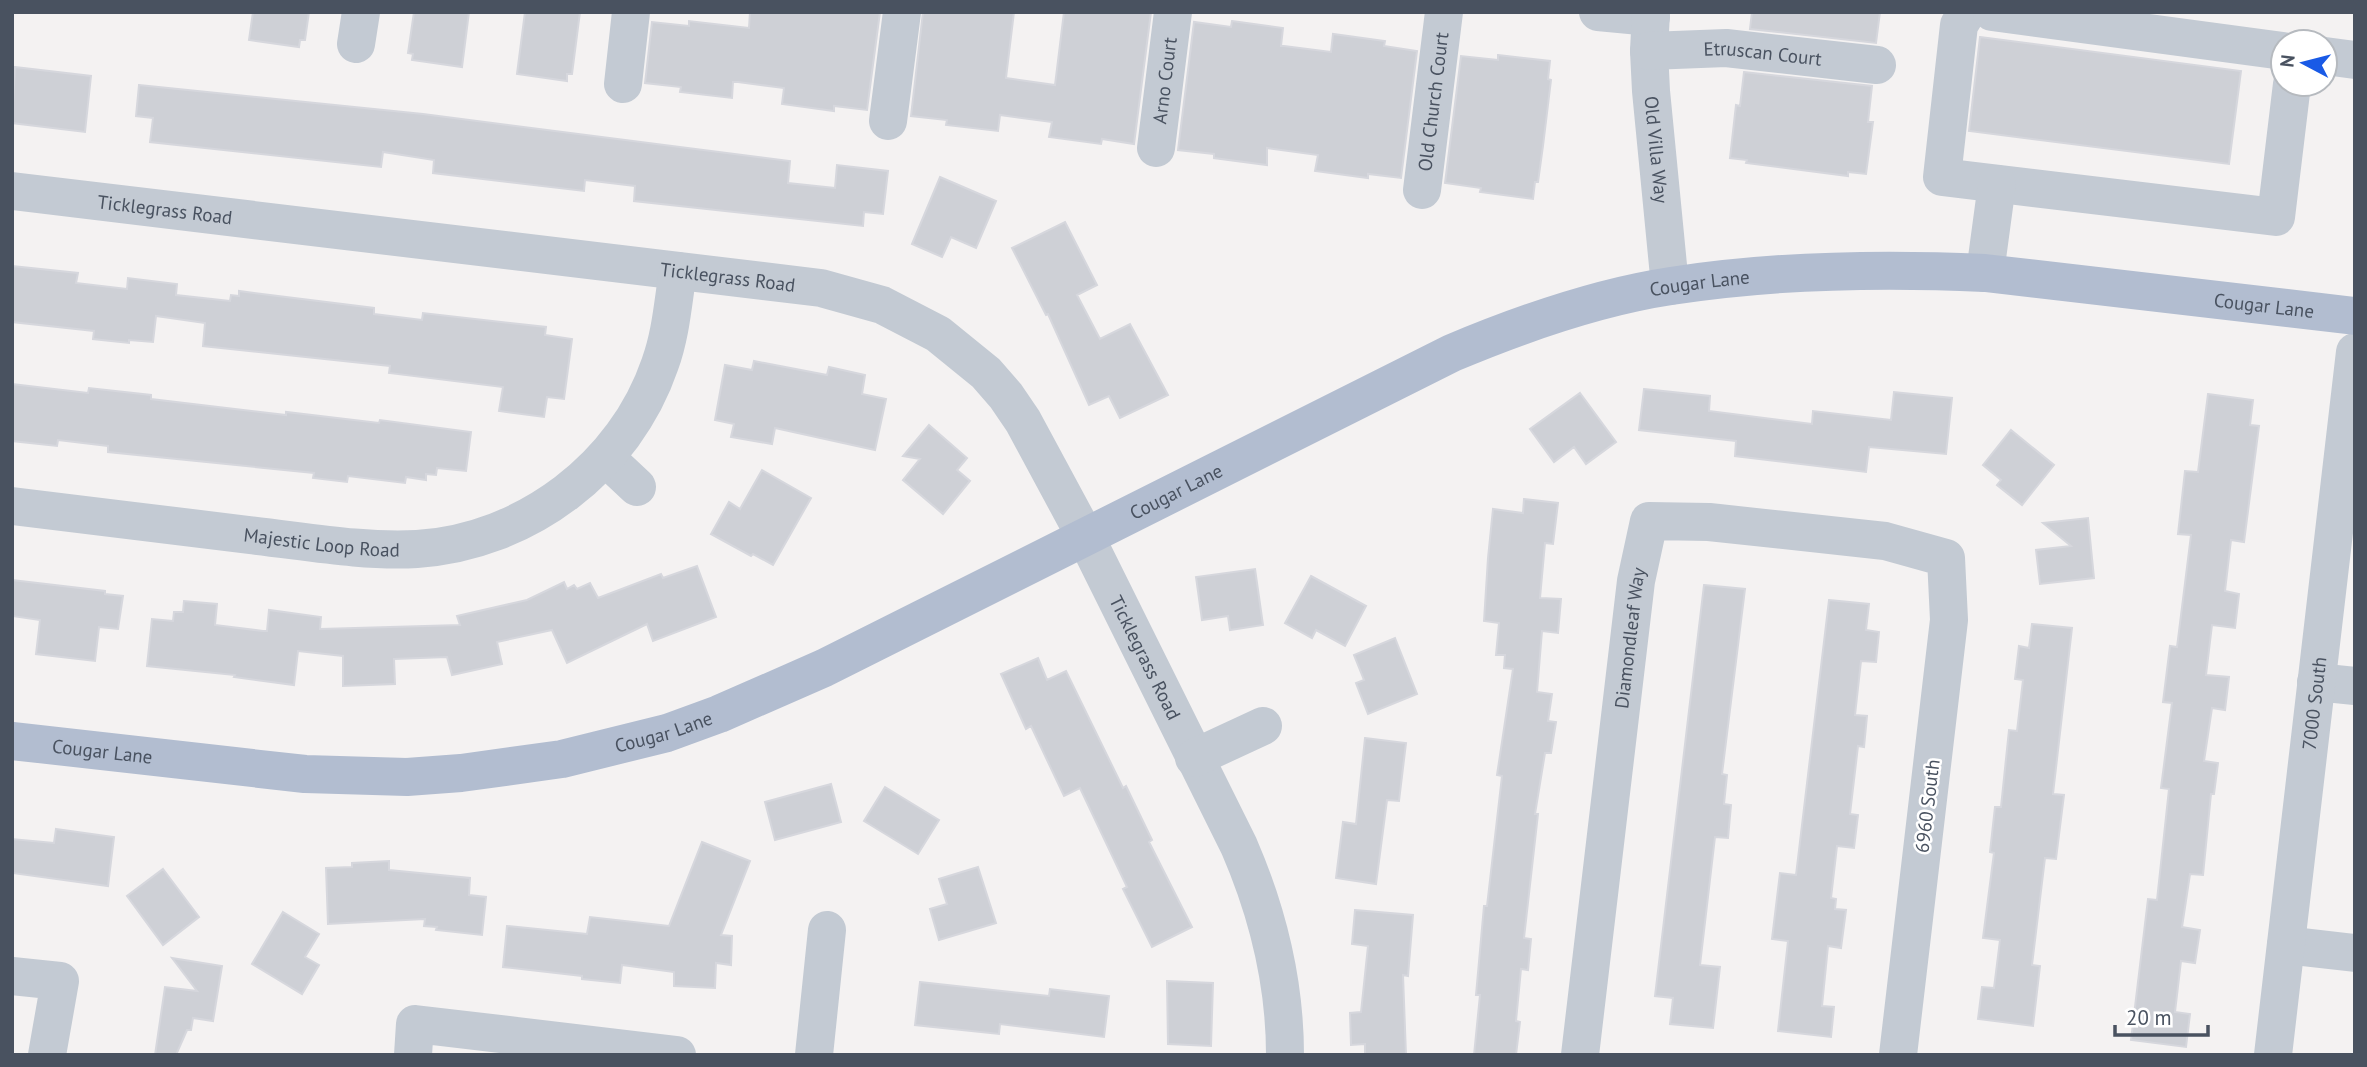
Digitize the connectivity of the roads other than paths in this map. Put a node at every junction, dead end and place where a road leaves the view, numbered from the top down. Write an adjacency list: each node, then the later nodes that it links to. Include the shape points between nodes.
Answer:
1 (631, 12): 11 (street)
2 (902, 12): 13 (street)
3 (1173, 12): 14 (street, Arno Court)
4 (1444, 12): 16 (street, Old Church Court)
5 (1598, 12): 8 (street, Etruscan Court)
6 (1967, 12): 15 (street, via 1959,25 1942,177)
7 (1992, 12): 9 (street)
8 (1650, 27): 10 (street, Etruscan Court, via 1726,48); 20 (street, Old Villa Way)
9 (2269, 49)
10 (1877, 65)
11 (622, 84)
12 (2290, 98): 15 (street, via 2276,217)
13 (888, 121)
14 (1156, 148)
15 (1997, 184): 19 (street)
16 (1422, 190)
17 (12, 191): 18 (street, Ticklegrass Road)
18 (678, 271): 23 (street, Majestic Loop Road, via 661,362 632,421); 26 (street, Ticklegrass Road, via 851,295 911,318 938,334 986,373 1006,396)
19 (1986, 273): 20 (main road, Cougar Lane, via 1838,271); 21 (main road, Cougar Lane)
20 (1670, 286): 26 (main road, Cougar Lane, via 1552,315 1452,353)
21 (2355, 316)
22 (2355, 352): 28 (street, 7000 South)
23 (606, 458): 24 (street); 25 (street, Majestic Loop Road, via 560,497 506,527 418,549 352,547)
24 (637, 487)
25 (12, 506)
26 (1084, 536): 31 (main road, Cougar Lane, via 777,690 667,733 562,759 461,773 356,777); 32 (street, Ticklegrass Road)
27 (1946, 558): 42 (street, Diamondleaf Way, via 1885,541 1709,522 1649,522 1636,581); 43 (street, 6960 South, via 1948,620)
28 (2316, 682): 29 (street); 34 (street, 7000 South)
29 (2355, 687)
30 (1264, 726): 32 (street)
31 (12, 741)
32 (1194, 758): 41 (street, Ticklegrass Road, via 1239,846 1266,918 1282,993)
33 (827, 930): 40 (street)
34 (2286, 945): 35 (street); 44 (street, 7000 South)
35 (2355, 953)
36 (12, 976): 38 (street, via 61,981)
37 (414, 1039): 39 (street)
38 (47, 1055)
39 (677, 1055)
40 (814, 1055)
41 (1285, 1055)
42 (1580, 1055)
43 (1898, 1055)
44 (2273, 1055)

